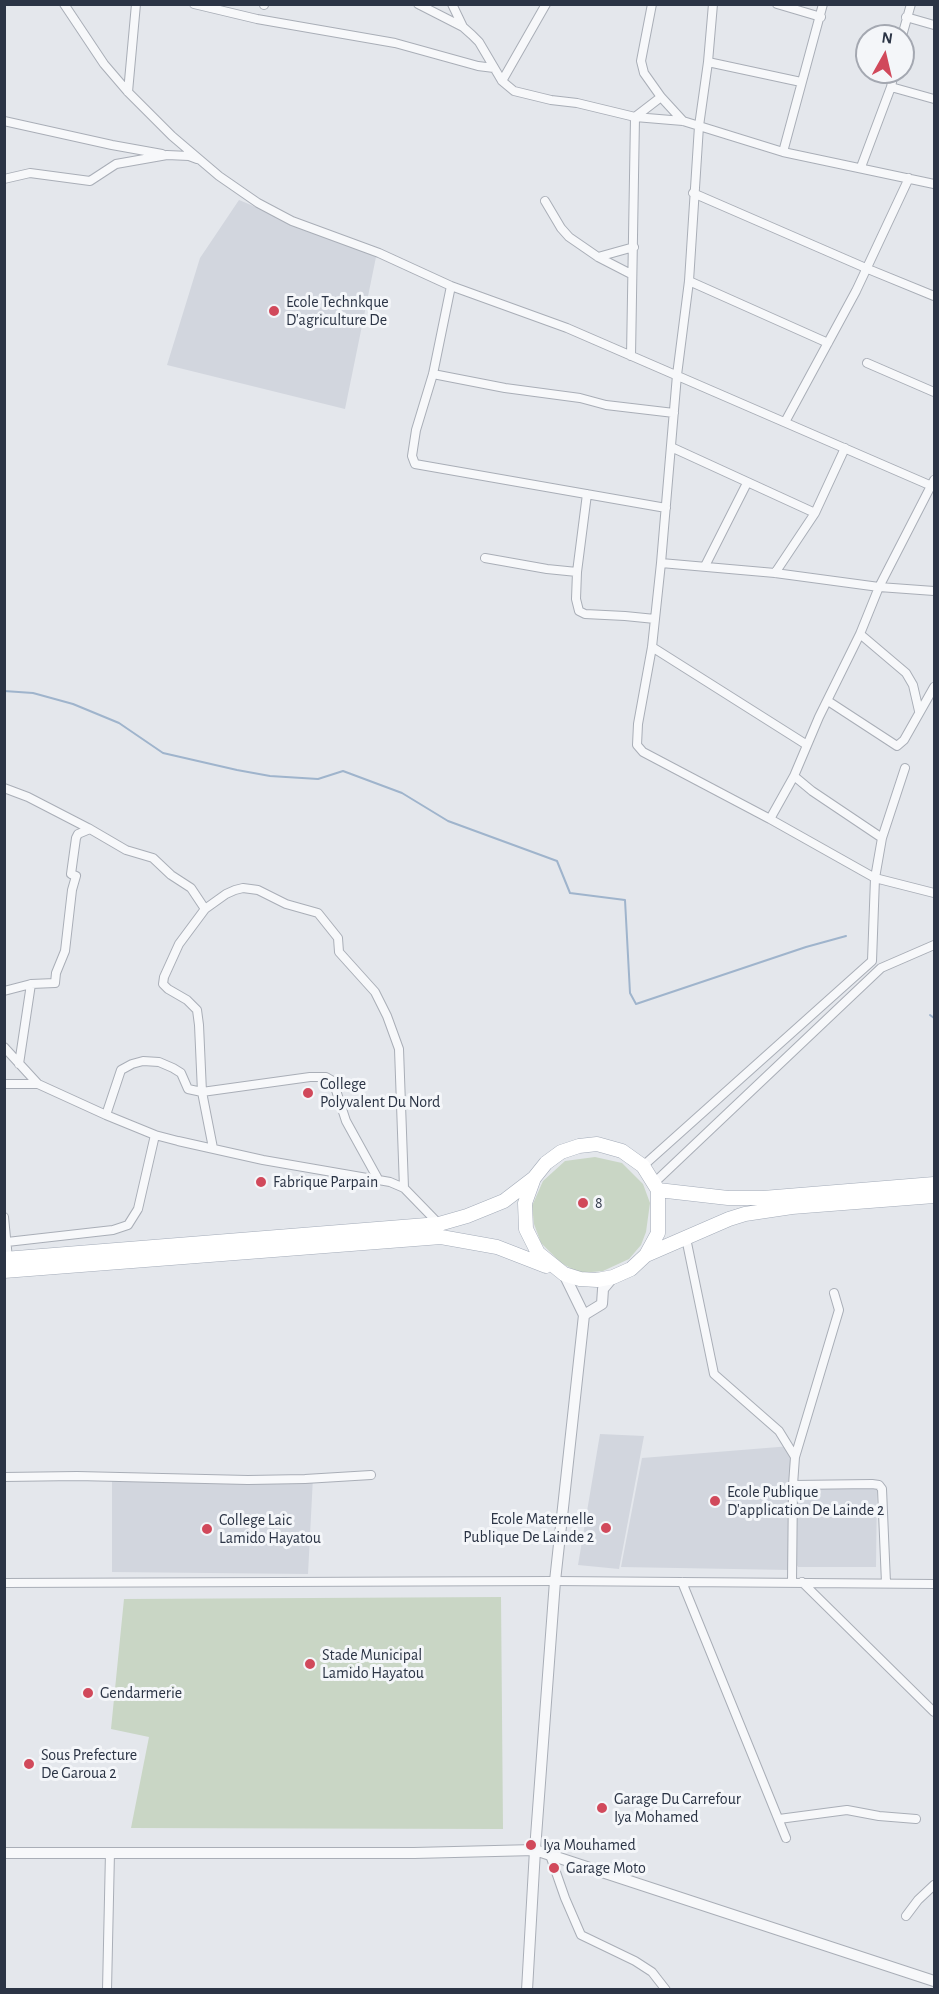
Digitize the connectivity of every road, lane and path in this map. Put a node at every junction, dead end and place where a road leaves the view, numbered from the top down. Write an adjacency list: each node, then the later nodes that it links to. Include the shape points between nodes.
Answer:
1 (64, 4): 23 (street)
2 (136, 4): 23 (street)
3 (194, 4): 18 (street, via 394,43)
4 (418, 4): 16 (street)
5 (452, 4): 16 (street)
6 (546, 4): 19 (street)
7 (652, 4): 24 (street, via 641,61 644,73)
8 (713, 4): 17 (street)
9 (777, 4): 12 (street)
10 (824, 4): 12 (street)
11 (911, 4): 13 (street)
12 (821, 17): 20 (street)
13 (906, 17): 14 (street); 15 (street)
14 (905, 24)
15 (934, 25)
16 (463, 27): 18 (street, via 479,42)
17 (708, 63): 20 (street); 29 (street)
18 (494, 68): 19 (street)
19 (502, 81): 26 (street, via 525,95)
20 (801, 82): 30 (street)
21 (892, 84): 22 (street)
22 (891, 87): 25 (street); 33 (street)
23 (128, 92): 32 (street)
24 (661, 97): 26 (street); 28 (street)
25 (934, 99)
26 (635, 117): 28 (street); 39 (street)
27 (4, 121): 31 (street)
28 (683, 121): 29 (street)
29 (699, 126): 30 (street); 37 (street)
30 (783, 152): 33 (street)
31 (167, 155): 32 (street); 35 (street, via 116,164 90,181 30,172)
32 (202, 161): 44 (street, via 291,221 378,253)
33 (861, 167): 34 (street)
34 (909, 178): 36 (street); 41 (street)
35 (4, 179)
36 (934, 184)
37 (693, 193): 41 (street); 43 (street)
38 (545, 201): 40 (street, via 569,237)
39 (634, 247): 40 (street); 42 (street)
40 (598, 257): 42 (street)
41 (868, 269): 45 (street); 46 (street)
42 (631, 274): 47 (street)
43 (689, 281): 46 (street); 50 (street)
44 (451, 286): 47 (street); 49 (street)
45 (934, 296)
46 (828, 343): 53 (street)
47 (631, 356): 50 (street)
48 (867, 363): 51 (street)
49 (433, 374): 52 (street); 58 (street, via 416,430 412,456 415,464)
50 (677, 375): 52 (street); 53 (street)
51 (934, 392)
52 (674, 413): 54 (street)
53 (785, 422): 55 (street)
54 (671, 447): 56 (street); 59 (street)
55 (845, 448): 57 (street); 60 (street)
56 (747, 483): 60 (street); 63 (street)
57 (934, 484): 66 (street)
58 (587, 494): 59 (street); 64 (street)
59 (666, 508): 62 (street)
60 (815, 513): 65 (street)
61 (485, 558): 64 (street)
62 (661, 563): 63 (street); 68 (street)
63 (705, 566): 65 (street)
64 (577, 572): 68 (street, via 579,611)
65 (775, 573): 66 (street)
66 (879, 587): 67 (street); 69 (street)
67 (934, 591)
68 (655, 619): 70 (street)
69 (860, 634): 72 (street); 73 (street, via 906,673)
70 (652, 646): 74 (street); 78 (street, via 637,745 642,752)
71 (934, 687): 73 (street)
72 (828, 701): 73 (street, via 897,746); 74 (street)
73 (919, 711)
74 (807, 745): 76 (street)
75 (905, 768): 80 (street)
76 (794, 776): 78 (street); 80 (street)
77 (4, 788): 79 (street)
78 (770, 819): 81 (street)
79 (90, 829): 83 (street, via 126,850 153,858 191,888); 85 (street, via 76,838 71,874 76,876 65,951 55,983)
80 (882, 838): 81 (street)
81 (875, 878): 82 (street); 95 (street, via 872,961)
82 (934, 893)
83 (205, 909): 91 (street, via 179,944 164,976 168,989 196,1010); 100 (street, via 235,890 258,890 286,904 318,913 338,938 339,952 375,992 399,1048)
84 (934, 945): 99 (street, via 881,968)
85 (31, 984): 86 (street); 88 (street)
86 (4, 991)
87 (4, 1047): 88 (street)
88 (19, 1064): 90 (street)
89 (4, 1084): 90 (street)
90 (38, 1084): 92 (street)
91 (202, 1092): 92 (street, via 188,1089 181,1073 159,1062 132,1064 121,1070); 94 (street); 97 (street, via 326,1077 333,1081 346,1121)
92 (106, 1115): 93 (street)
93 (155, 1135): 94 (street); 105 (street, via 138,1209 128,1225)
94 (213, 1148): 97 (street)
95 (643, 1166): 96 (main road, via 622,1151 597,1144 561,1152); 99 (main road)
96 (534, 1178): 103 (main road, via 504,1202); 108 (main road, via 525,1203 526,1229 538,1253)
97 (378, 1179): 100 (street)
98 (934, 1184): 99 (main road, via 763,1198 728,1198)
99 (656, 1186): 106 (main road, via 658,1233)
100 (404, 1188): 103 (street)
101 (934, 1196): 104 (main road, via 761,1211 729,1219)
102 (4, 1217): 105 (street)
103 (439, 1224): 107 (main road)
104 (686, 1238): 106 (main road); 112 (street, via 714,1374 779,1431)
105 (7, 1242): 107 (street)
106 (646, 1255): 109 (main road, via 631,1269)
107 (6, 1263): 108 (main road, via 441,1237 497,1247)
108 (561, 1273): 109 (main road, via 580,1279); 111 (street)
109 (613, 1277): 111 (street, via 603,1289 602,1304)
110 (834, 1293): 112 (street, via 839,1310)
111 (584, 1315): 116 (street)
112 (795, 1457): 115 (street)
113 (371, 1475): 114 (street, via 248,1480)
114 (4, 1477)
115 (793, 1485): 118 (street); 121 (street, via 879,1485)
116 (555, 1581): 117 (street); 120 (street); 127 (street)
117 (682, 1582): 118 (street); 124 (street)
118 (792, 1582): 119 (street)
119 (802, 1582): 121 (street); 123 (street)
120 (4, 1583)
121 (886, 1583): 122 (street)
122 (934, 1584)
123 (934, 1712)
124 (779, 1819): 125 (street, via 847,1810); 126 (street)
125 (916, 1819)
126 (786, 1838)
127 (535, 1850): 128 (street); 130 (street); 135 (street)
128 (110, 1852): 129 (street); 134 (street)
129 (4, 1853)
130 (550, 1855): 133 (street); 136 (street, via 581,1935 635,1961 652,1972)
131 (934, 1885): 132 (street)
132 (906, 1916)
133 (934, 1981)
134 (107, 1989)
135 (527, 1989)
136 (666, 1989)

